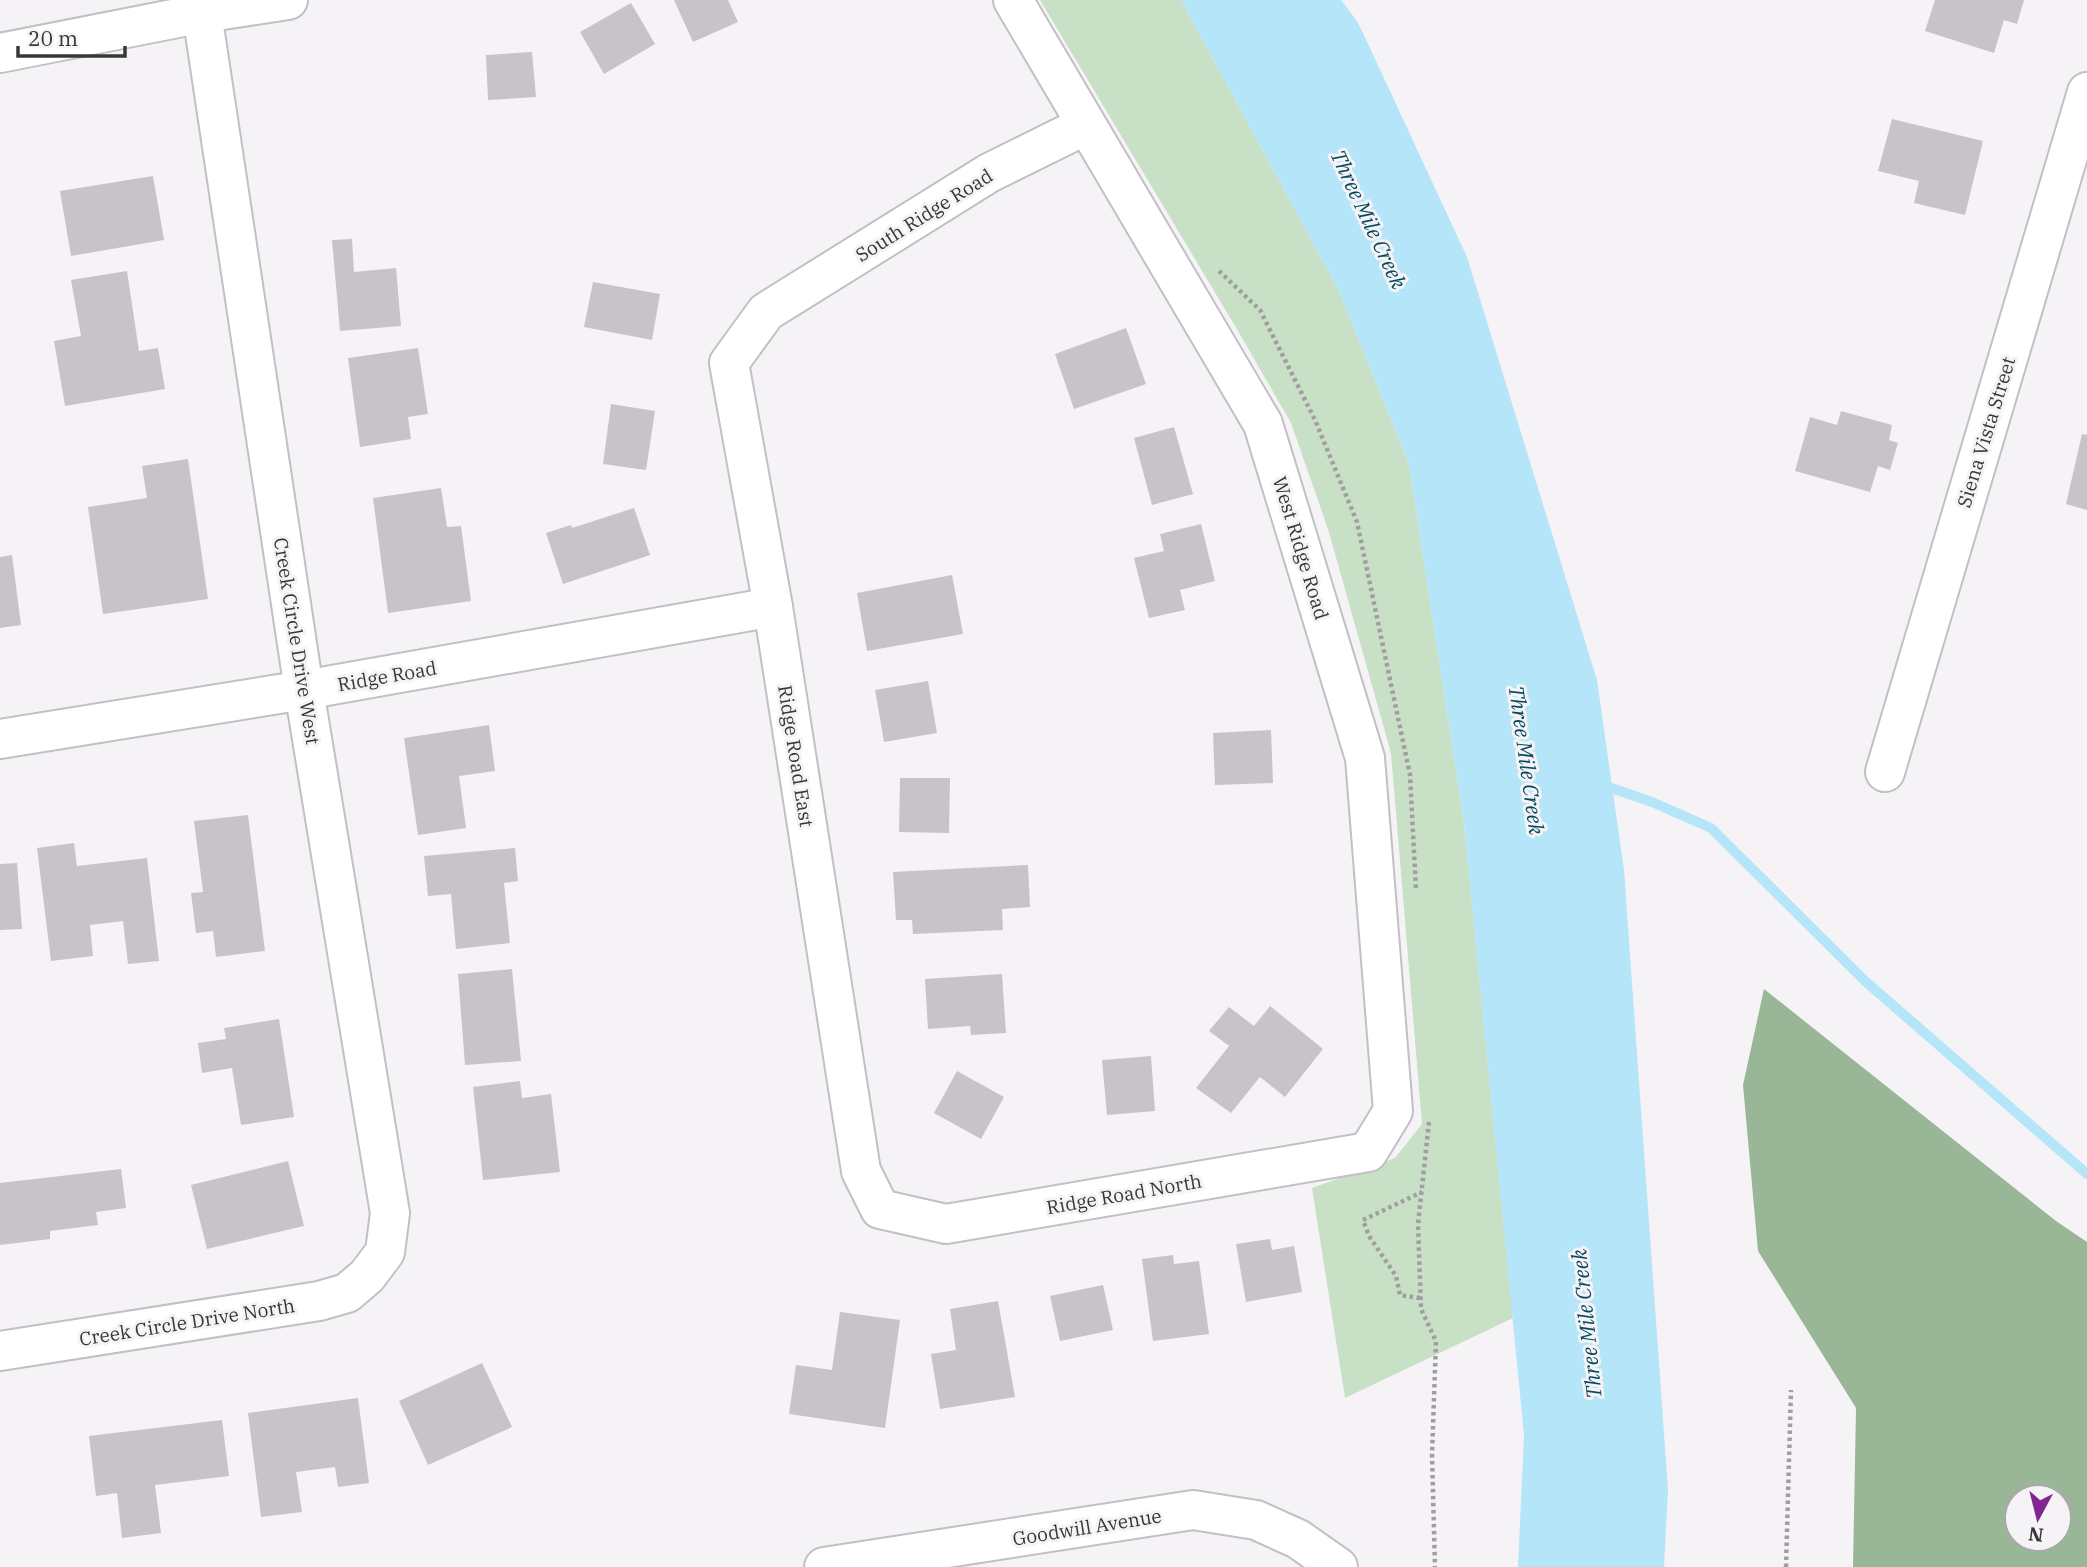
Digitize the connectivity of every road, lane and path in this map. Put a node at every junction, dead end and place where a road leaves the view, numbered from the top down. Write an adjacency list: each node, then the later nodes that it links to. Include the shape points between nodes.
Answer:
1 (288, 0): 3 (street)
2 (1013, 0): 6 (street, West Ridge Road)
3 (202, 7): 4 (street); 9 (street, Creek Circle Drive West)
4 (0, 53)
5 (2087, 92): 11 (street, Siena Vista Street)
6 (1086, 125): 7 (street, South Ridge Road, via 989,173); 12 (street, West Ridge Road, via 1264,424 1365,758 1393,1111)
7 (766, 312): 8 (street, Ridge Road East, via 729,363)
8 (773, 607): 9 (street, Ridge Road); 14 (street, Ridge Road East, via 861,1171)
9 (304, 690): 10 (street, Ridge Road); 15 (street, Creek Circle Drive West, via 390,1213 385,1252)
10 (0, 739)
11 (1885, 772)
12 (1368, 1152): 14 (street, Ridge Road North, via 946,1224)
13 (1422, 1192): 16 (path, via 1363,1220 1396,1276 1400,1295)
14 (880, 1209)
15 (367, 1276): 17 (street, Creek Circle Drive North, via 346,1293 319,1301)
16 (1420, 1298)
17 (0, 1351)
18 (1434, 1373): 22 (path)
19 (1791, 1390): 23 (path)
20 (824, 1567): 21 (street, Goodwill Avenue, via 1193,1510 1256,1520 1298,1539)
21 (1338, 1567)
22 (1435, 1567)
23 (1786, 1567)

